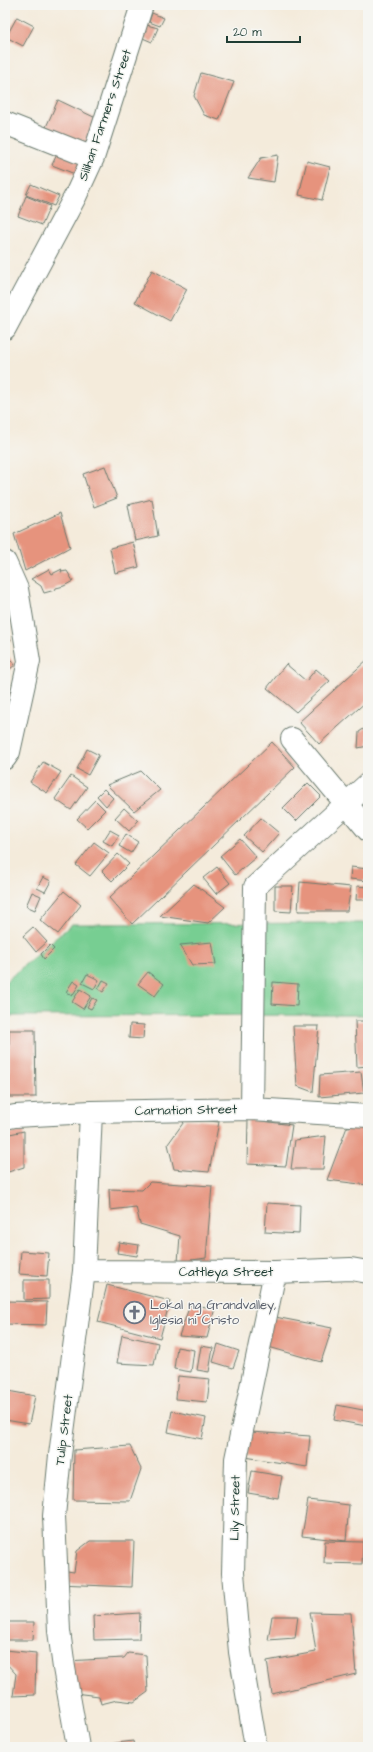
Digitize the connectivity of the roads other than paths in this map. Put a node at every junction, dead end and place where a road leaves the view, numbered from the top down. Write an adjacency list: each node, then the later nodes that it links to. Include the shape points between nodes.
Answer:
1 (142, 5): 3 (street, Silihan Farmers Street)
2 (5, 123): 3 (street)
3 (93, 158): 4 (street, Silihan Farmers Street)
4 (5, 328)
5 (5, 562): 7 (street, via 17,588 29,661 9,752)
6 (292, 739): 9 (street)
7 (5, 758)
8 (368, 784): 9 (street)
9 (346, 802): 10 (street); 11 (street, via 255,887)
10 (368, 830)
11 (252, 1109): 12 (street, Carnation Street); 13 (street, Carnation Street)
12 (91, 1112): 14 (street, Carnation Street); 15 (street, Tulip Street)
13 (368, 1116)
14 (5, 1118)
15 (84, 1271): 16 (street, Cattleya Street); 18 (street, Tulip Street, via 54,1516 60,1631)
16 (275, 1272): 17 (street, Cattleya Street, via 351,1269); 19 (street, Lily Street, via 236,1459 233,1573 240,1652)
17 (368, 1272)
18 (78, 1747)
19 (256, 1747)

